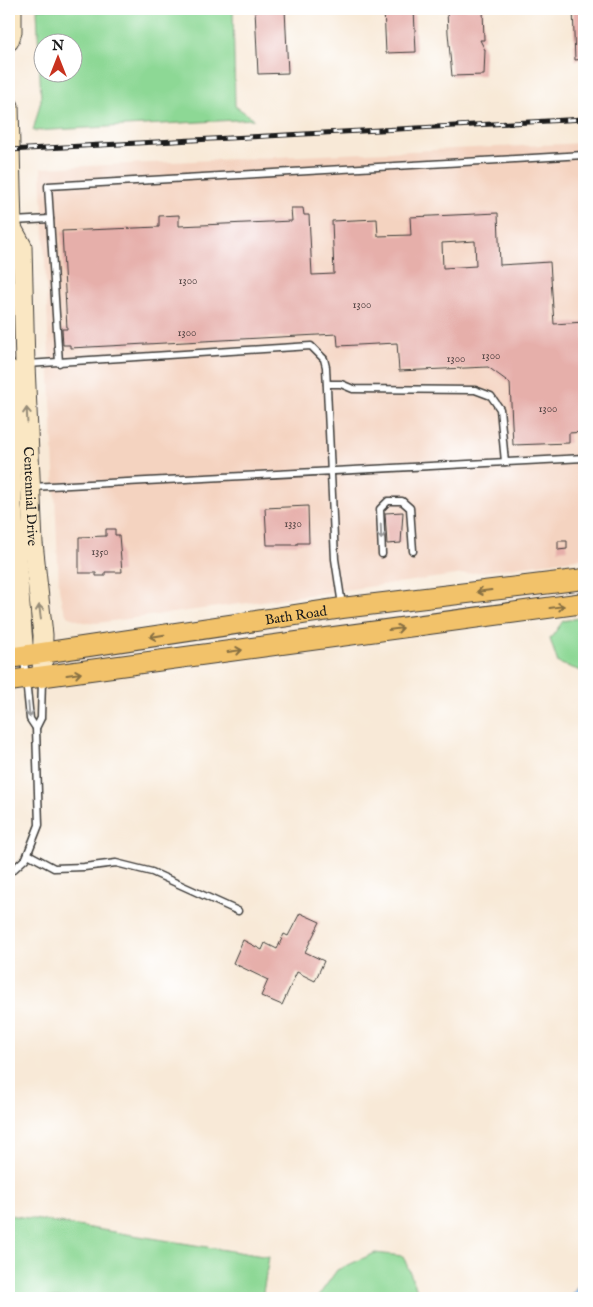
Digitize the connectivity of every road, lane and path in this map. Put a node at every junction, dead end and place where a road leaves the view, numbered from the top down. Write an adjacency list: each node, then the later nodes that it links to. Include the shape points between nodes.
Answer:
1 (12, 9): 2 (main road)
2 (9, 42)
3 (9, 106): 6 (main road, Centennial Drive)
4 (584, 155): 5 (lane, via 48,186)
5 (50, 220): 6 (lane); 7 (lane)
6 (11, 229): 8 (main road, Centennial Drive, via 22,246)
7 (59, 363): 8 (lane); 9 (lane, via 311,346 324,359)
8 (14, 366): 13 (main road, Centennial Drive, one-way to 8); 20 (main road, Centennial Drive, via 12,506)
9 (328, 384): 11 (lane, via 342,384 353,389 475,390 491,396 500,409); 12 (lane)
10 (584, 458): 11 (lane)
11 (505, 462): 12 (lane)
12 (332, 472): 13 (lane); 18 (lane, via 335,559)
13 (30, 487): 19 (main road, Centennial Drive, one-way to 13)
14 (413, 551): 15 (lane, one-way to 15, via 410,508 402,501 388,502 380,509)
15 (382, 554)
16 (584, 579): 18 (main road, Bath Road, one-way to 18)
17 (584, 603): 21 (main road, Bath Road, one-way to 17)
18 (342, 608): 19 (main road, Bath Road, one-way to 19)
19 (44, 653): 20 (main road, Bath Road); 21 (main road, Centennial Drive)
20 (16, 657): 21 (lane)
21 (26, 680): 22 (lane, one-way to 22, via 30,719); 22 (lane, via 40,718)
22 (36, 728): 23 (lane, via 40,825)
23 (28, 854): 24 (lane); 25 (lane, via 54,868 116,863 152,872)
24 (9, 871)
25 (238, 910)

